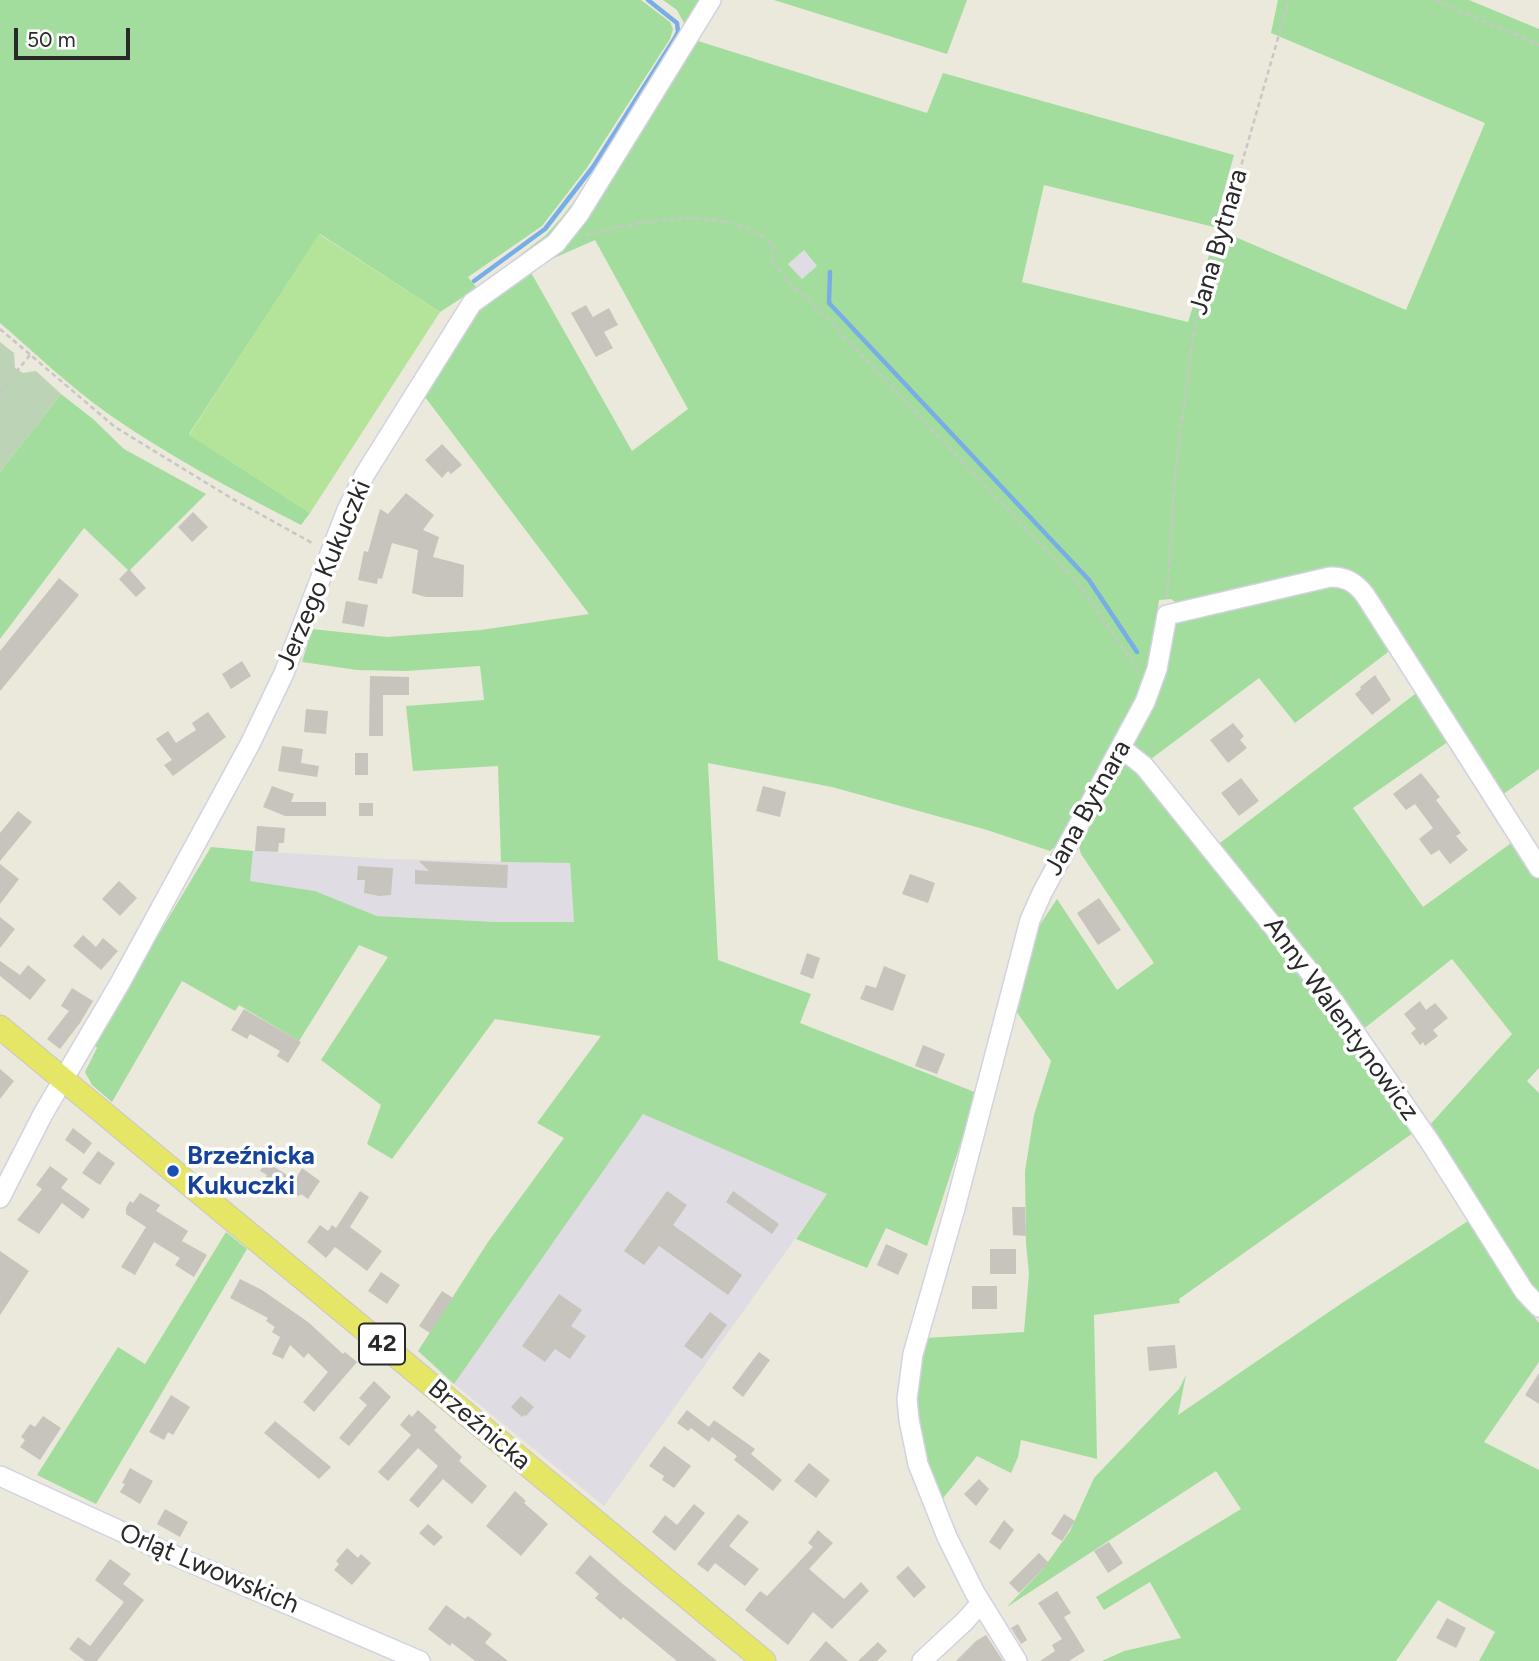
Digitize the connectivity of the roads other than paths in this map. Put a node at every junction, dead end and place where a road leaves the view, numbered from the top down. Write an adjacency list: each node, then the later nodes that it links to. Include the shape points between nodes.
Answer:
1 (711, 0): 5 (street, Jerzego Kukuczki, via 579,214 555,243 471,303 365,474 250,744)
2 (1121, 748): 3 (street, Jana Bytnara, via 1152,687 1167,615 1338,577 1353,582 1373,607); 7 (street, Anny Walentynowicz, via 1144,766 1334,1002); 9 (street, Jana Bytnara, via 1030,920 908,1378 909,1420 918,1464 947,1537)
3 (1539, 867)
4 (0, 1027): 5 (main road, Brzeźnicka / 42)
5 (64, 1080): 6 (street, Jerzego Kukuczki); 11 (main road, Brzeźnicka / 42)
6 (0, 1198)
7 (1539, 1307)
8 (0, 1476): 10 (street, Orląt Lwowskich)
9 (981, 1603): 12 (street); 13 (street, Jana Bytnara)
10 (420, 1661)
11 (764, 1661)
12 (922, 1661)
13 (1017, 1661)

